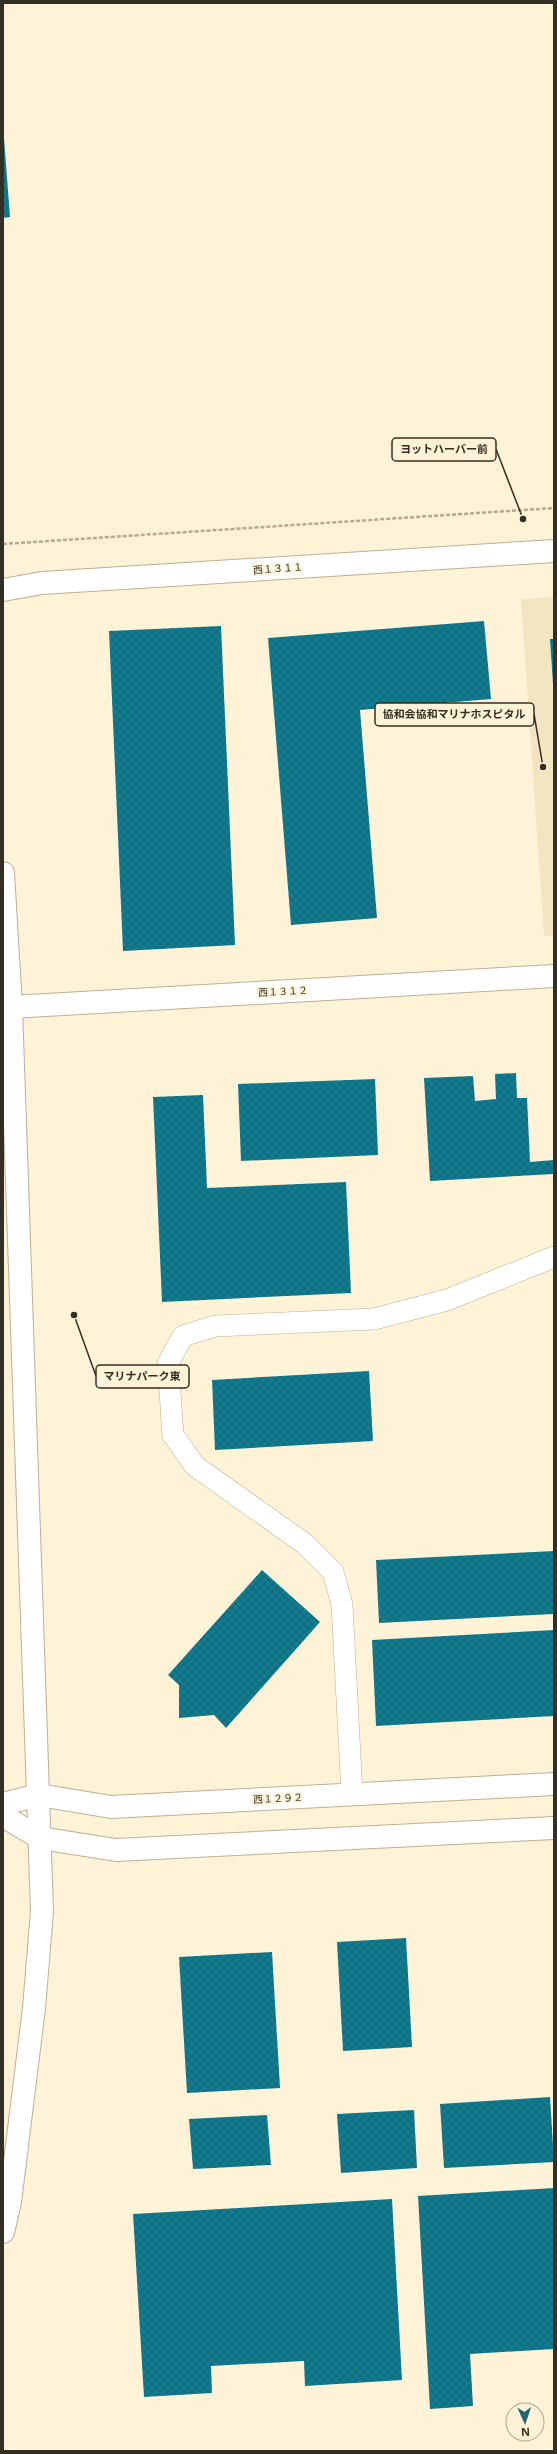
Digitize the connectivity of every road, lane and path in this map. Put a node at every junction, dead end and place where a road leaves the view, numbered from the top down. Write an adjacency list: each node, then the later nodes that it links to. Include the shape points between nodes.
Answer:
1 (554, 508): 2 (path)
2 (3, 544)
3 (554, 550): 4 (street, 西１３１１, via 42,583)
4 (3, 590)
5 (3, 873): 7 (street)
6 (554, 976): 7 (street, 西１３１２)
7 (11, 1007): 11 (street)
8 (554, 1257): 10 (lane, via 447,1300 374,1319 215,1326 183,1336 168,1363 173,1435 195,1466 305,1544 333,1572 342,1605)
9 (554, 1784): 10 (street, 西１２９２)
10 (352, 1794): 11 (street, 西１２９２, via 111,1807)
11 (39, 1795): 12 (street, 西１２９２); 15 (street)
12 (3, 1804)
13 (3, 1816): 15 (street)
14 (554, 1828): 15 (street, via 116,1850)
15 (40, 1838): 16 (street, via 42,1911 34,2008 10,2202)
16 (3, 2232)

